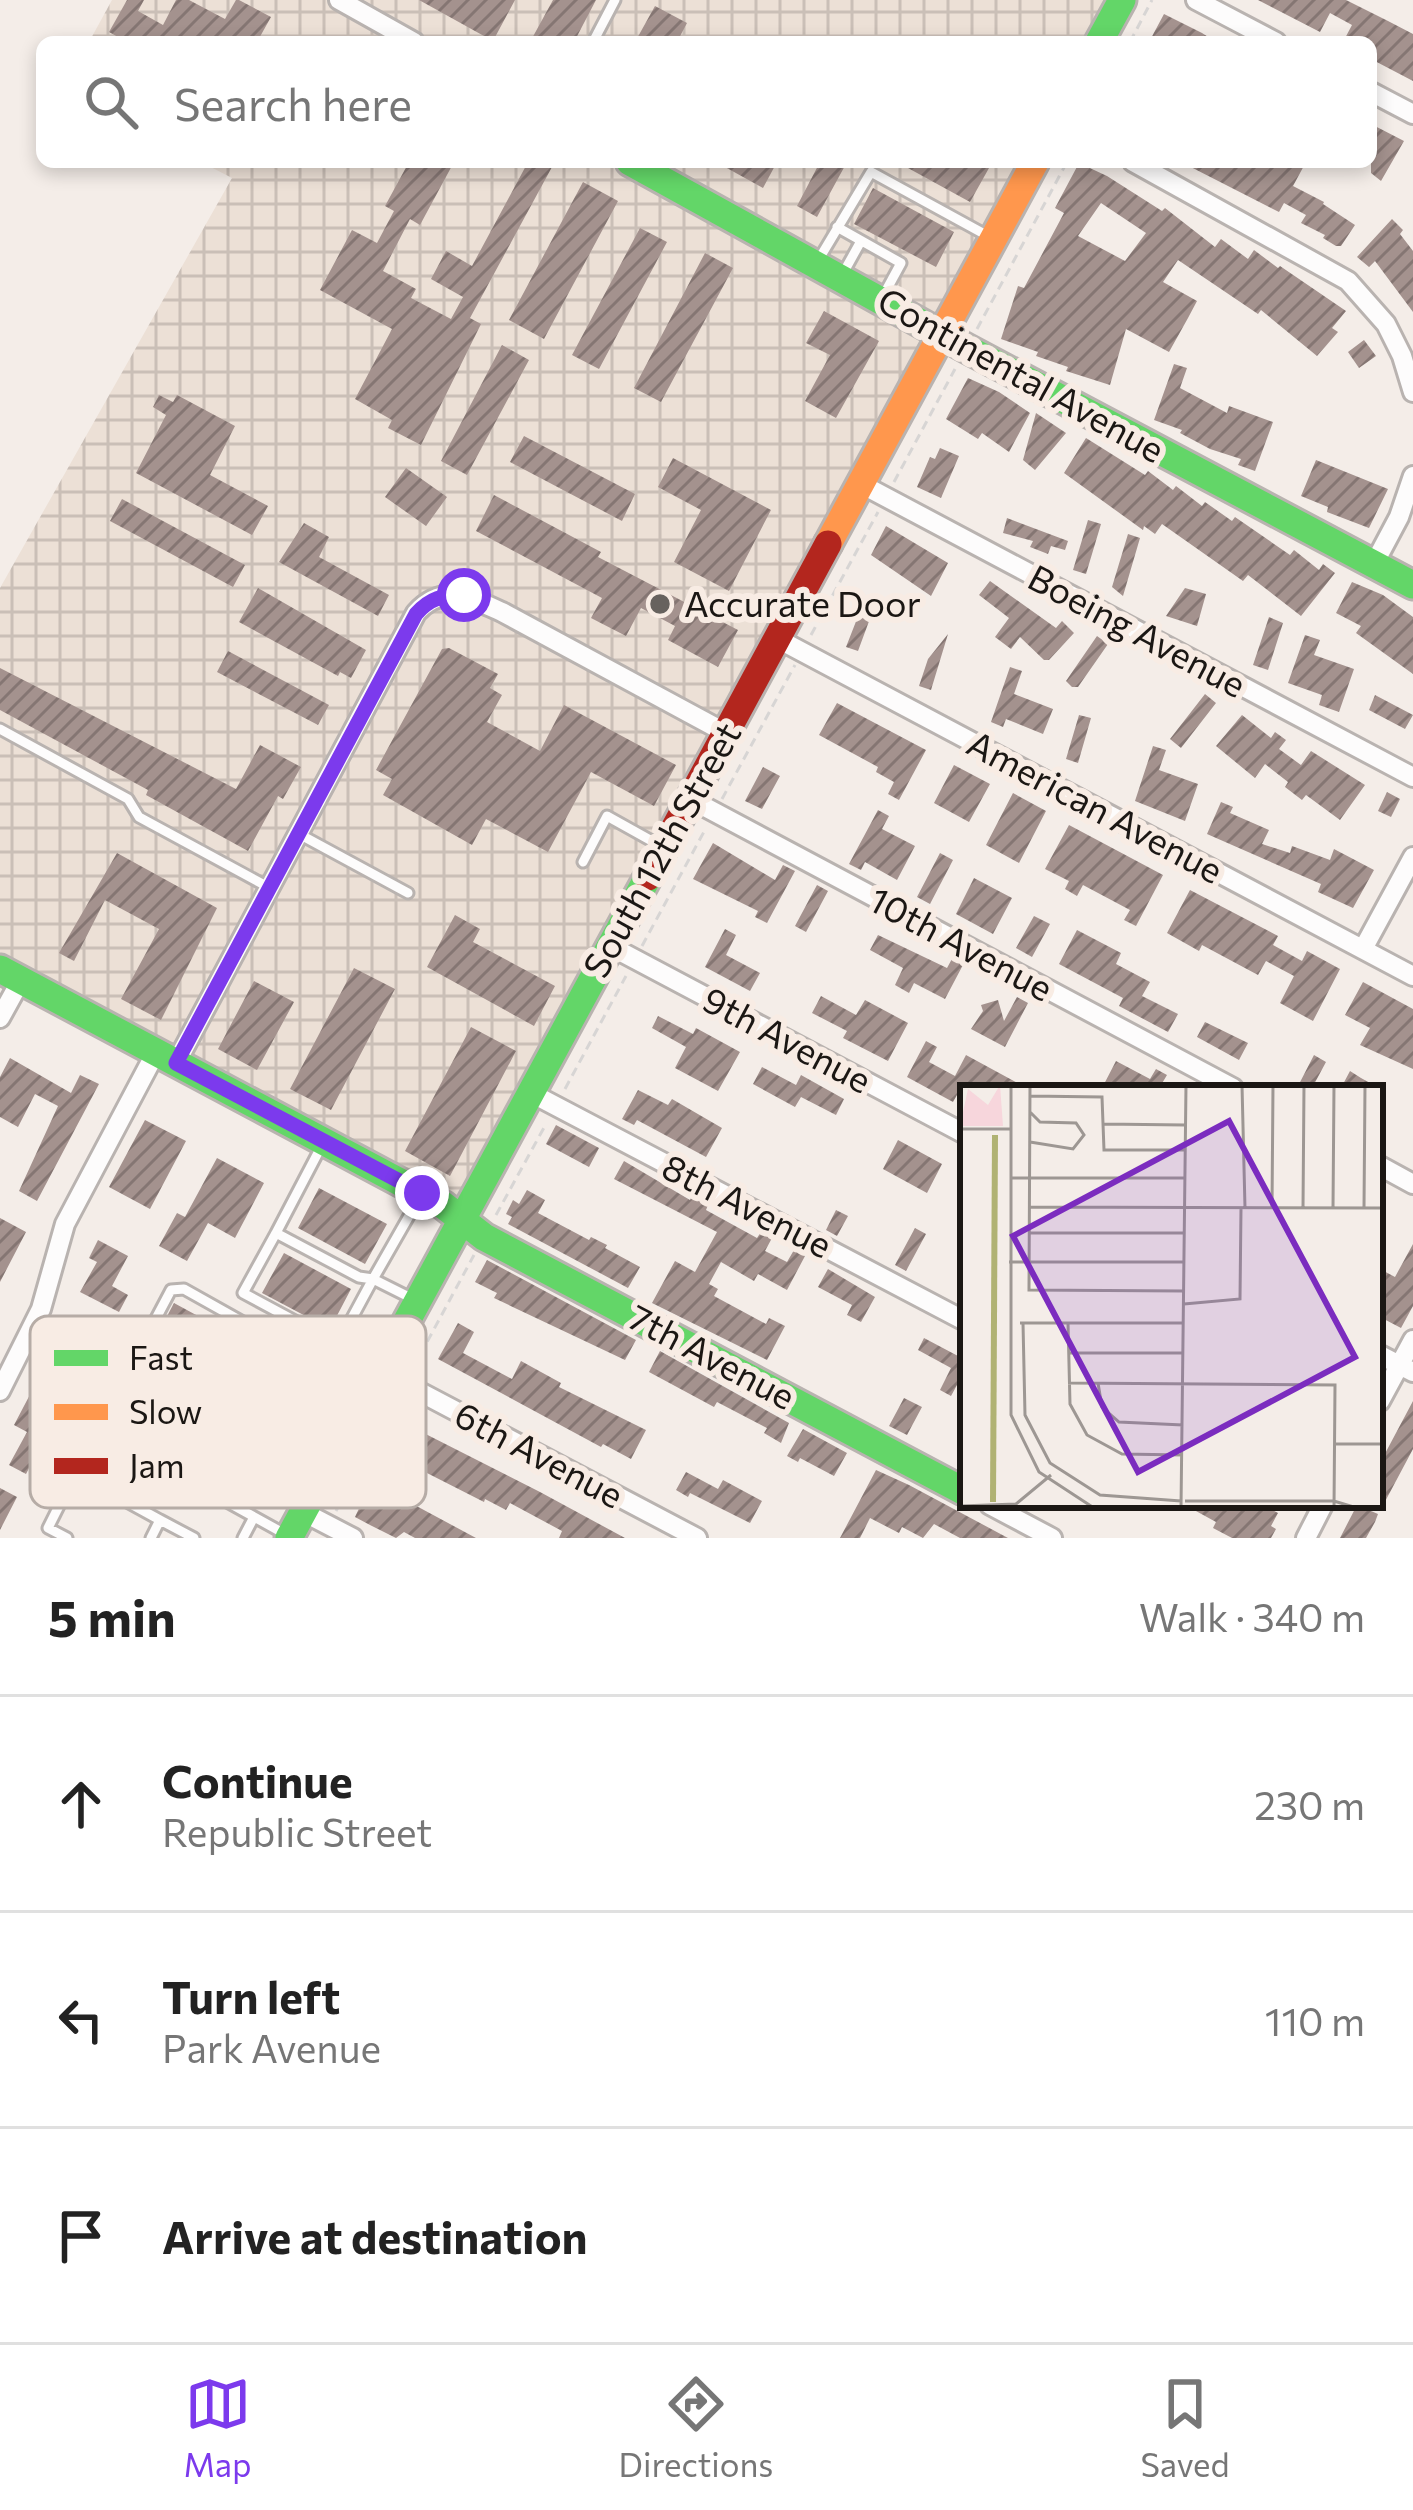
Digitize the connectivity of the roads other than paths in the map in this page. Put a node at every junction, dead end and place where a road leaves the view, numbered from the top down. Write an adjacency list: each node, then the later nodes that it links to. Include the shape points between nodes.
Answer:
1 (339, 0): 5 (street)
2 (615, 0): 6 (lane)
3 (1122, 0): 7 (street)
4 (1196, 0): 8 (street)
5 (403, 36)
6 (595, 36)
7 (1102, 36)
8 (1265, 36)
9 (1377, 95): 10 (street)
10 (1413, 114)
11 (641, 168): 19 (street, Continental Avenue)
12 (869, 168): 16 (lane)
13 (872, 168): 17 (lane)
14 (1032, 168): 17 (street, South 12th Street)
15 (1144, 168): 22 (street, via 1348,281 1386,324)
16 (837, 227): 18 (lane); 19 (lane)
17 (993, 239): 21 (street, South 12th Street)
18 (861, 241): 19 (lane); 20 (lane, via 901,263)
19 (829, 270): 20 (street, Continental Avenue)
20 (882, 298): 21 (street, Continental Avenue)
21 (954, 341): 24 (street, South 12th Street); 25 (street, Continental Avenue)
22 (1413, 392)
23 (1413, 476): 25 (street)
24 (873, 491): 27 (street, South 12th Street); 30 (street, Boeing Avenue)
25 (1374, 564): 26 (street, Continental Avenue)
26 (1413, 585)
27 (790, 645): 29 (street, South 12th Street); 38 (street, American Avenue)
28 (0, 729): 36 (lane)
29 (726, 733): 31 (street, South 12th Street); 32 (street, via 502,612 444,595 416,614)
30 (1413, 777)
31 (702, 806): 33 (street, South 12th Street); 44 (street, 10th Avenue)
32 (298, 834): 36 (street); 37 (lane)
33 (664, 848): 35 (lane, via 607,815); 39 (street, South 12th Street)
34 (1413, 857): 38 (street)
35 (583, 862)
36 (270, 888): 43 (street)
37 (408, 893)
38 (1363, 949): 41 (street, American Avenue)
39 (622, 953): 45 (street, South 12th Street); 46 (street, 9th Avenue)
40 (10, 974): 42 (street); 43 (street, 7th Avenue)
41 (1413, 976)
42 (0, 1018)
43 (166, 1058): 47 (street, 7th Avenue); 55 (street, via 65,1224)
44 (1227, 1085)
45 (543, 1100): 51 (street, South 12th Street); 61 (street, 8th Avenue)
46 (960, 1131)
47 (324, 1142): 50 (street, 7th Avenue); 52 (lane)
48 (1383, 1168): 49 (street)
49 (1413, 1184)
50 (422, 1193): 51 (street, 7th Avenue); 53 (lane)
51 (474, 1228): 54 (street, South 12th Street); 68 (street, 7th Avenue)
52 (276, 1233): 53 (lane); 58 (lane, via 243,1292)
53 (373, 1280): 54 (lane); 59 (lane)
54 (418, 1301): 60 (street, South 12th Street)
55 (38, 1316)
56 (157, 1316): 57 (lane, via 171,1290 184,1288)
57 (233, 1316)
58 (287, 1316)
59 (353, 1316)
60 (412, 1316)
61 (960, 1318)
62 (30, 1331): 65 (street)
63 (1413, 1340): 64 (street)
64 (1406, 1369): 66 (street)
65 (0, 1391)
66 (1383, 1397)
67 (426, 1403): 82 (street, 6th Avenue)
68 (960, 1489)
69 (58, 1508): 77 (lane, via 48,1528)
70 (138, 1508): 75 (lane)
71 (238, 1508): 74 (lane)
72 (996, 1508): 83 (street)
73 (1317, 1508): 84 (street)
74 (254, 1517): 76 (lane); 80 (lane)
75 (160, 1520): 78 (lane); 79 (lane)
76 (305, 1520): 81 (street)
77 (67, 1538)
78 (151, 1538)
79 (194, 1538)
80 (243, 1538)
81 (353, 1538)
82 (697, 1538)
83 (1052, 1538)
84 (1306, 1538)

